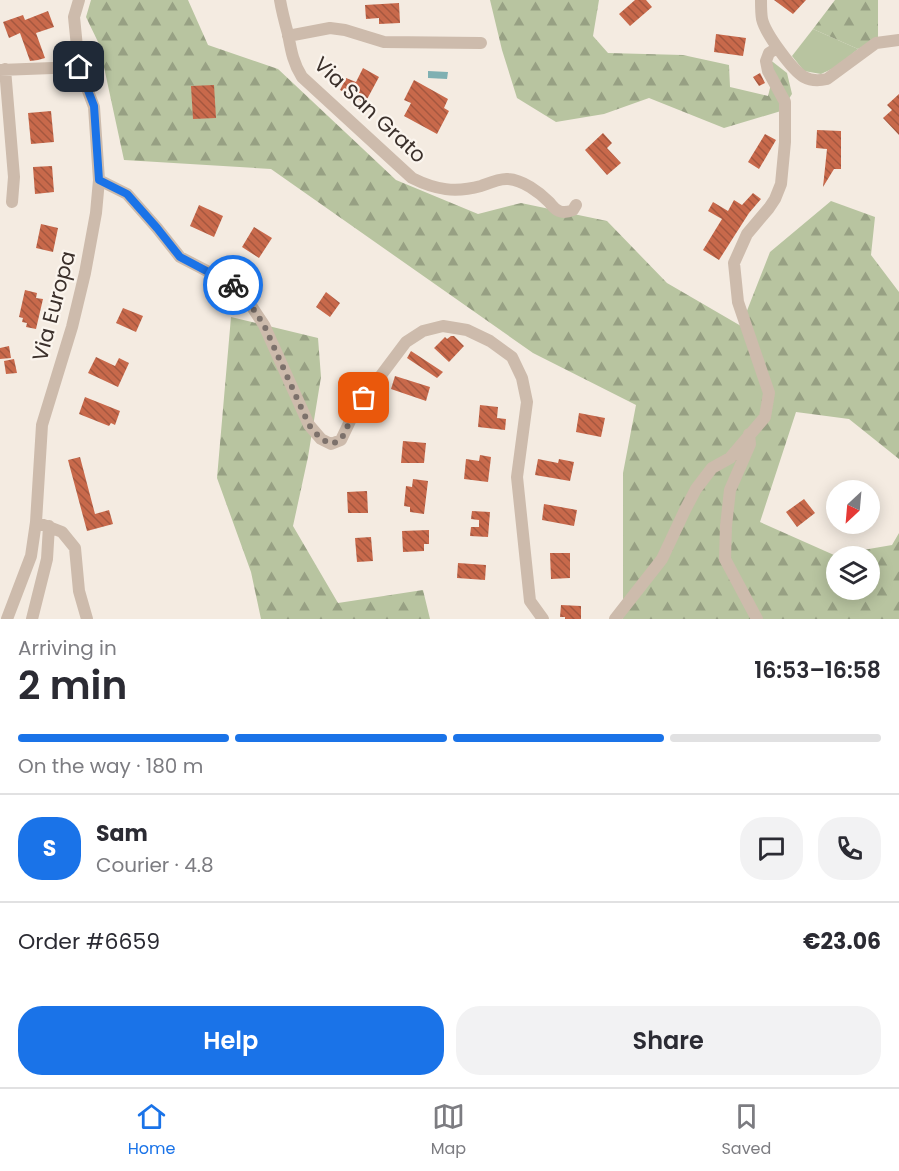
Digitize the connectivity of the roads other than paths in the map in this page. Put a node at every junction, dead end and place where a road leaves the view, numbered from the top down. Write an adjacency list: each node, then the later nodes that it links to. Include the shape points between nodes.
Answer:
1 (79, 0): 8 (street, Via Europa, via 74,17)
2 (280, 0): 4 (street, Via San Grato)
3 (760, 0): 7 (street, via 762,20)
4 (288, 36): 6 (street, Via San Grato, via 330,28 384,42); 14 (street, Via San Grato, via 302,77 412,178 450,190 506,178 531,188 556,210 565,213)
5 (899, 40): 7 (street, via 876,43 821,81 805,78)
6 (481, 43)
7 (777, 48): 15 (street, via 766,61 784,102 781,184 769,208 747,234 734,263 738,302 769,393 765,417)
8 (79, 67): 9 (street); 12 (street, Via Europa, via 94,106)
9 (2, 70): 10 (street)
10 (12, 146): 11 (street); 13 (street)
11 (0, 153)
12 (99, 180): 16 (street, Via Europa, via 85,273 42,425); 21 (street, via 127,194 180,257 232,284 248,301 264,325 309,425 331,444 341,440 364,398 406,342 423,331 443,326 467,330 490,340 512,357 527,402 517,477 530,601)
13 (12, 202)
14 (576, 205)
15 (749, 434): 22 (street, via 730,458 706,475 662,559); 23 (street, via 750,444 730,490 725,559)
16 (36, 522): 17 (street); 18 (street, Via Europa, via 31,556)
17 (49, 526): 19 (street, via 47,559); 20 (street, via 62,532 75,548 79,591)
18 (6, 619)
19 (32, 619)
20 (87, 619)
21 (543, 619)
22 (615, 619)
23 (757, 619)

